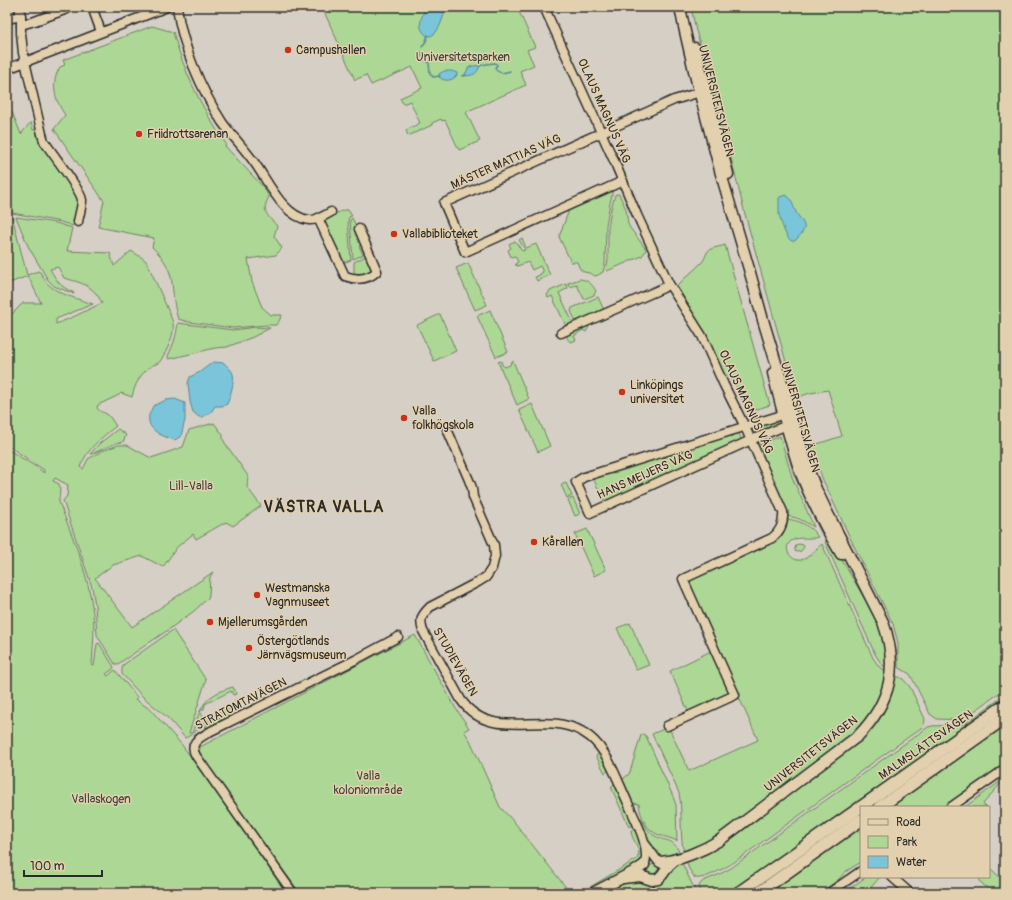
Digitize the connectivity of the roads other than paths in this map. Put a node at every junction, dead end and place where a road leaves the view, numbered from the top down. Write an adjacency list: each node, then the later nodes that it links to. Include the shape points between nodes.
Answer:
1 (19, 7): 8 (street)
2 (69, 7): 10 (street)
3 (92, 7): 11 (street)
4 (167, 7): 12 (street)
5 (177, 7): 18 (street, via 186,47 205,93 222,122 254,162 283,206 308,220)
6 (544, 7): 15 (street, OLAUS MAGNUS VÄG)
7 (682, 7): 14 (main road, UNIVERSITETSVÄGEN, via 688,42)
8 (21, 16): 9 (street); 10 (street)
9 (7, 19)
10 (21, 25): 12 (street)
11 (100, 29)
12 (25, 62): 13 (street); 19 (street, via 44,141 81,196)
13 (7, 69)
14 (703, 89): 15 (street, MÄSTER MATTIAS VÄG, via 690,90 674,100); 23 (main road, UNIVERSITETSVÄGEN, via 721,174 763,320 775,383)
15 (601, 133): 16 (street, OLAUS MAGNUS VÄG); 16 (street, MÄSTER MATTIAS VÄG, via 444,203 465,252)
16 (623, 181): 21 (street, OLAUS MAGNUS VÄG)
17 (331, 212): 18 (street)
18 (318, 218): 20 (street, via 345,276 362,279 372,276 377,271)
19 (78, 222)
20 (359, 229)
21 (669, 284): 22 (street); 25 (street, OLAUS MAGNUS VÄG, via 702,336)
22 (561, 333)
23 (787, 414): 24 (main road, UNIVERSITETSVÄGEN); 25 (street, HANS MEIJERS VÄG)
24 (790, 424): 27 (street, HANS MEIJERS VÄG); 39 (main road, UNIVERSITETSVÄGEN, via 816,489 883,622 889,639 891,662 887,692 879,709 858,736 720,840)
25 (745, 427): 27 (street, OLAUS MAGNUS VÄG); 27 (street, HANS MEIJERS VÄG, via 584,476 576,482 590,513)
26 (447, 429): 38 (street, STUDIEVÄGEN, via 494,545 495,556 492,568 486,576 426,611 421,622 423,631 461,700 475,715 500,724 563,725 590,737 605,756)
27 (750, 440): 31 (street, OLAUS MAGNUS VÄG, via 783,512 781,528 772,538 683,579 735,695)
28 (398, 638): 47 (street, STRATOMTAVÄGEN, via 211,731 198,739 193,747 196,756)
29 (1005, 705): 33 (highway, MALMSLÄTTSVÄGEN)
30 (1005, 718): 34 (highway, MALMSLÄTTSVÄGEN)
31 (667, 726)
32 (1003, 774): 35 (street)
33 (862, 806)
34 (881, 806)
35 (953, 806)
36 (860, 808): 49 (highway, MALMSLÄTTSVÄGEN)
37 (860, 821): 50 (highway)
38 (644, 841): 40 (street, STUDIEVÄGEN); 41 (street, STUDIEVÄGEN)
39 (676, 859): 40 (main road, UNIVERSITETSVÄGEN); 43 (main road, UNIVERSITETSVÄGEN)
40 (659, 861): 41 (main road, via 650,860); 43 (main road)
41 (644, 864): 44 (main road); 45 (main road, via 643,872)
42 (860, 872): 51 (street)
43 (663, 873): 45 (main road, via 655,880)
44 (623, 878): 45 (main road); 48 (main road)
45 (647, 878)
46 (893, 878): 52 (street)
47 (293, 893)
48 (593, 893)
49 (738, 893)
50 (758, 893)
51 (829, 893)
52 (910, 893)

